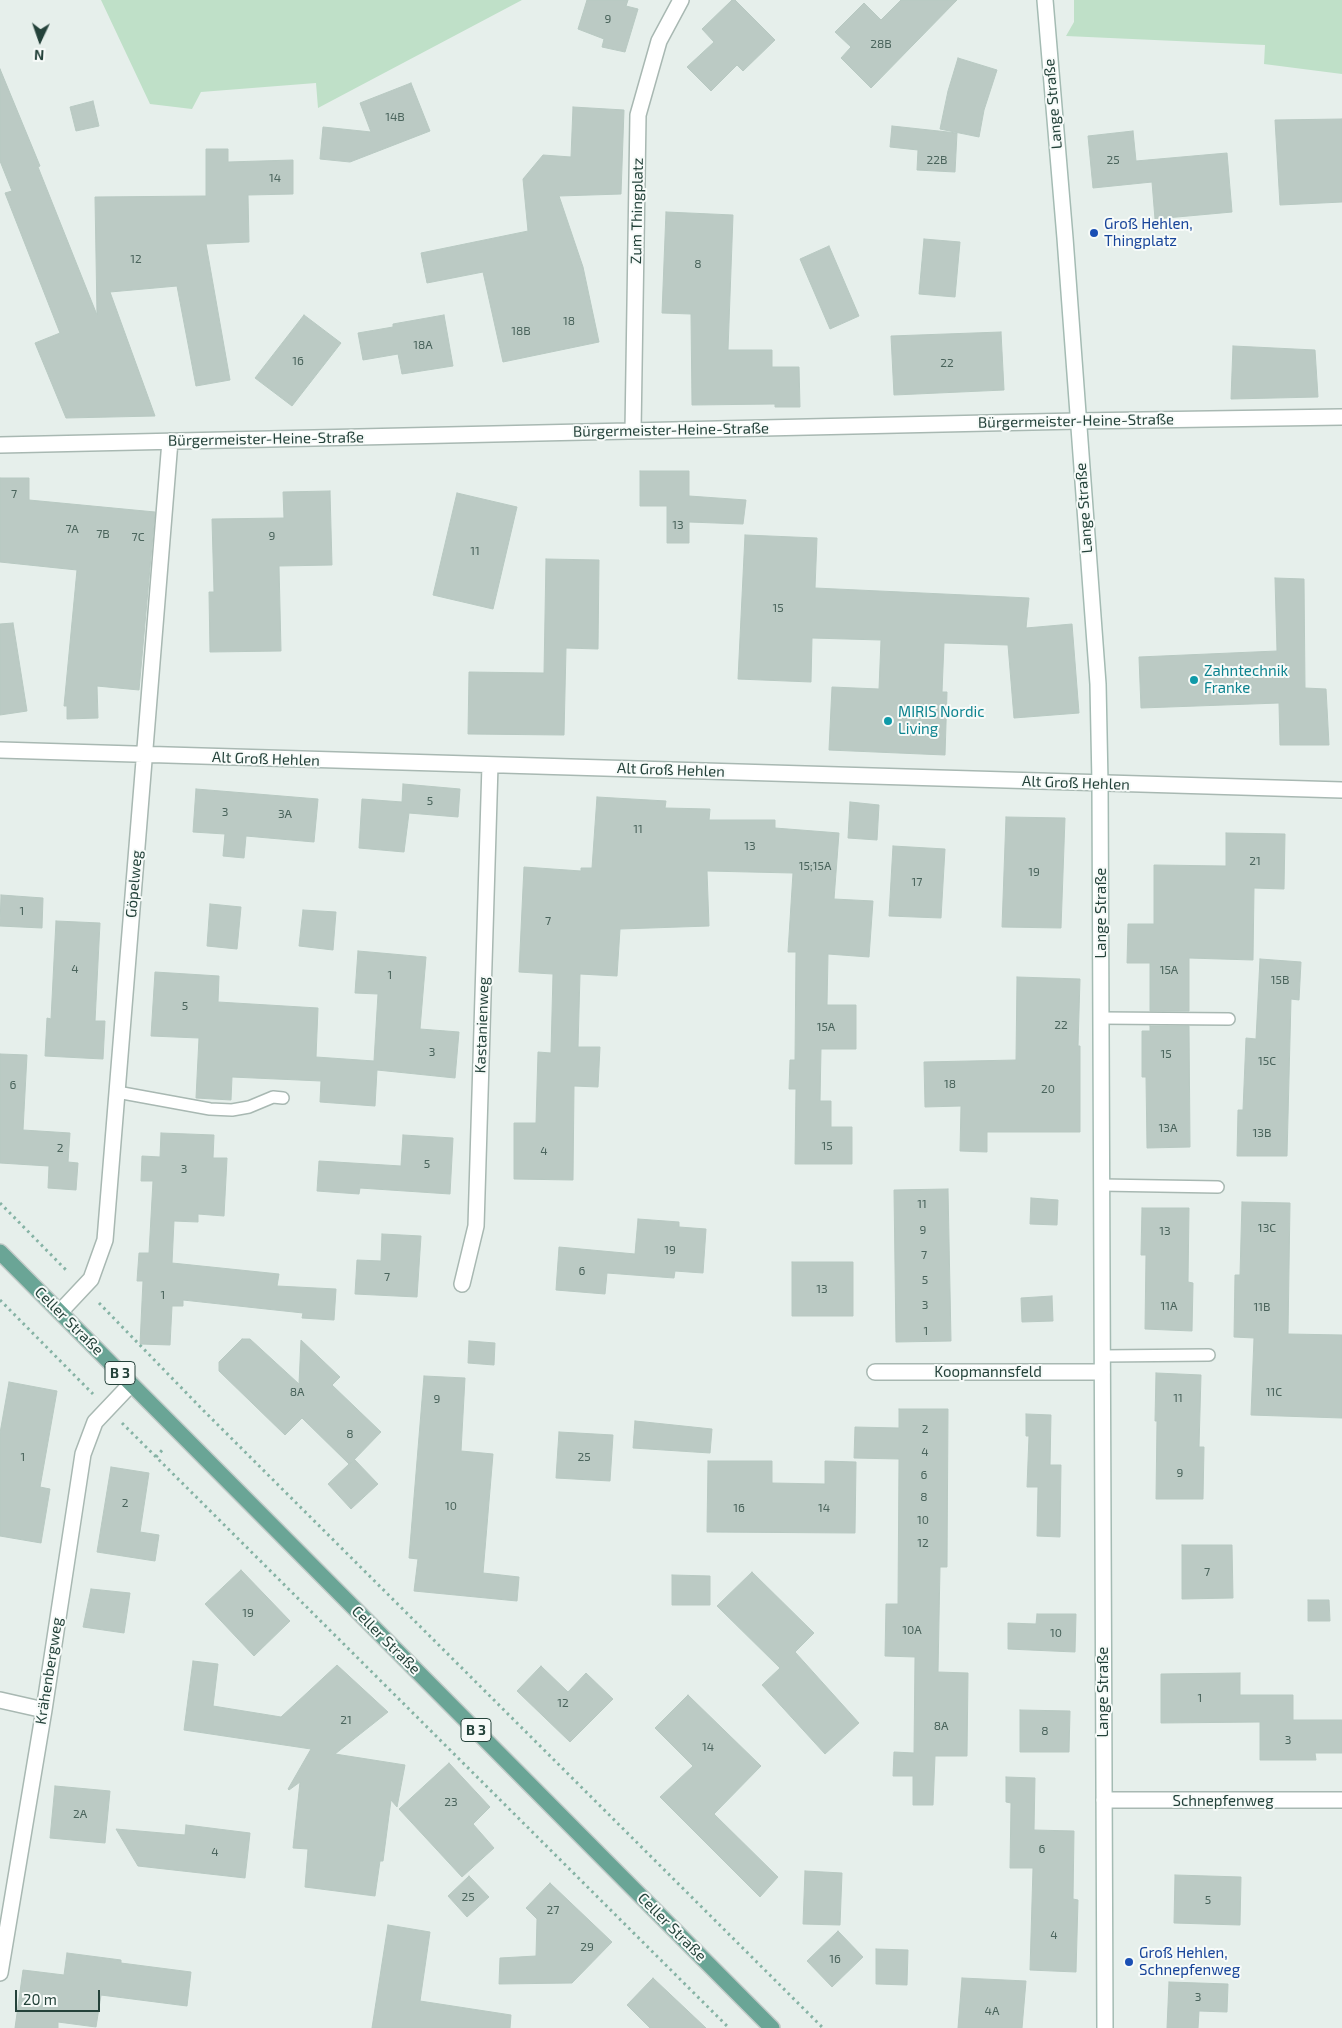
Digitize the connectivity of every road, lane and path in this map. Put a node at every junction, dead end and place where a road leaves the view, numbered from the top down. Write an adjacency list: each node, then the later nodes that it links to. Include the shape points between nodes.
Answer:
1 (681, 0): 5 (street, Zum Thingplatz, via 659,41 638,115)
2 (1045, 0): 4 (street, Lange Straße)
3 (1342, 417): 4 (street, Bürgermeister-Heine-Straße)
4 (1077, 421): 5 (street, Bürgermeister-Heine-Straße); 11 (street, Lange Straße, via 1098,684)
5 (633, 431): 6 (street, Bürgermeister-Heine-Straße)
6 (170, 441): 7 (street, Bürgermeister-Heine-Straße); 9 (street, Göpelweg)
7 (0, 444)
8 (0, 750): 9 (street, Alt Groß Hehlen)
9 (145, 755): 10 (street, Alt Groß Hehlen); 15 (street, Göpelweg)
10 (490, 765): 11 (street, Alt Groß Hehlen); 21 (street, Kastanienweg, via 476,1226)
11 (1100, 783): 12 (street, Alt Groß Hehlen); 13 (street, Lange Straße)
12 (1342, 790)
13 (1101, 1018): 14 (lane); 17 (street, Lange Straße)
14 (1229, 1019)
15 (117, 1092): 16 (lane, via 232,1110 250,1107 273,1097); 22 (street, Göpelweg, via 105,1240 92,1278)
16 (283, 1098)
17 (1102, 1185): 18 (lane); 27 (street, Lange Straße)
18 (1218, 1187)
19 (0, 1203): 22 (path)
20 (0, 1252): 24 (main road, Celler Straße / B 3)
21 (462, 1284)
22 (84, 1287): 24 (street, Göpelweg); 39 (path)
23 (0, 1300): 25 (path)
24 (60, 1312): 30 (main road, Celler Straße / B 3)
25 (35, 1335)
26 (1209, 1355): 27 (lane)
27 (1102, 1356): 29 (street, Lange Straße)
28 (875, 1372): 29 (street, Koopmannsfeld)
29 (1102, 1372): 34 (street, Lange Straße)
30 (132, 1384): 33 (street, Krähenbergweg, via 94,1422 82,1454); 38 (main road, Celler Straße / B 3)
31 (188, 1489): 37 (path)
32 (0, 1700): 33 (street)
33 (44, 1710): 36 (street, Krähenbergweg)
34 (1104, 1800): 35 (street, Schnepfenweg); 40 (street, Lange Straße)
35 (1342, 1800)
36 (0, 1973)
37 (729, 2028)
38 (772, 2028)
39 (822, 2028)
40 (1105, 2028)

